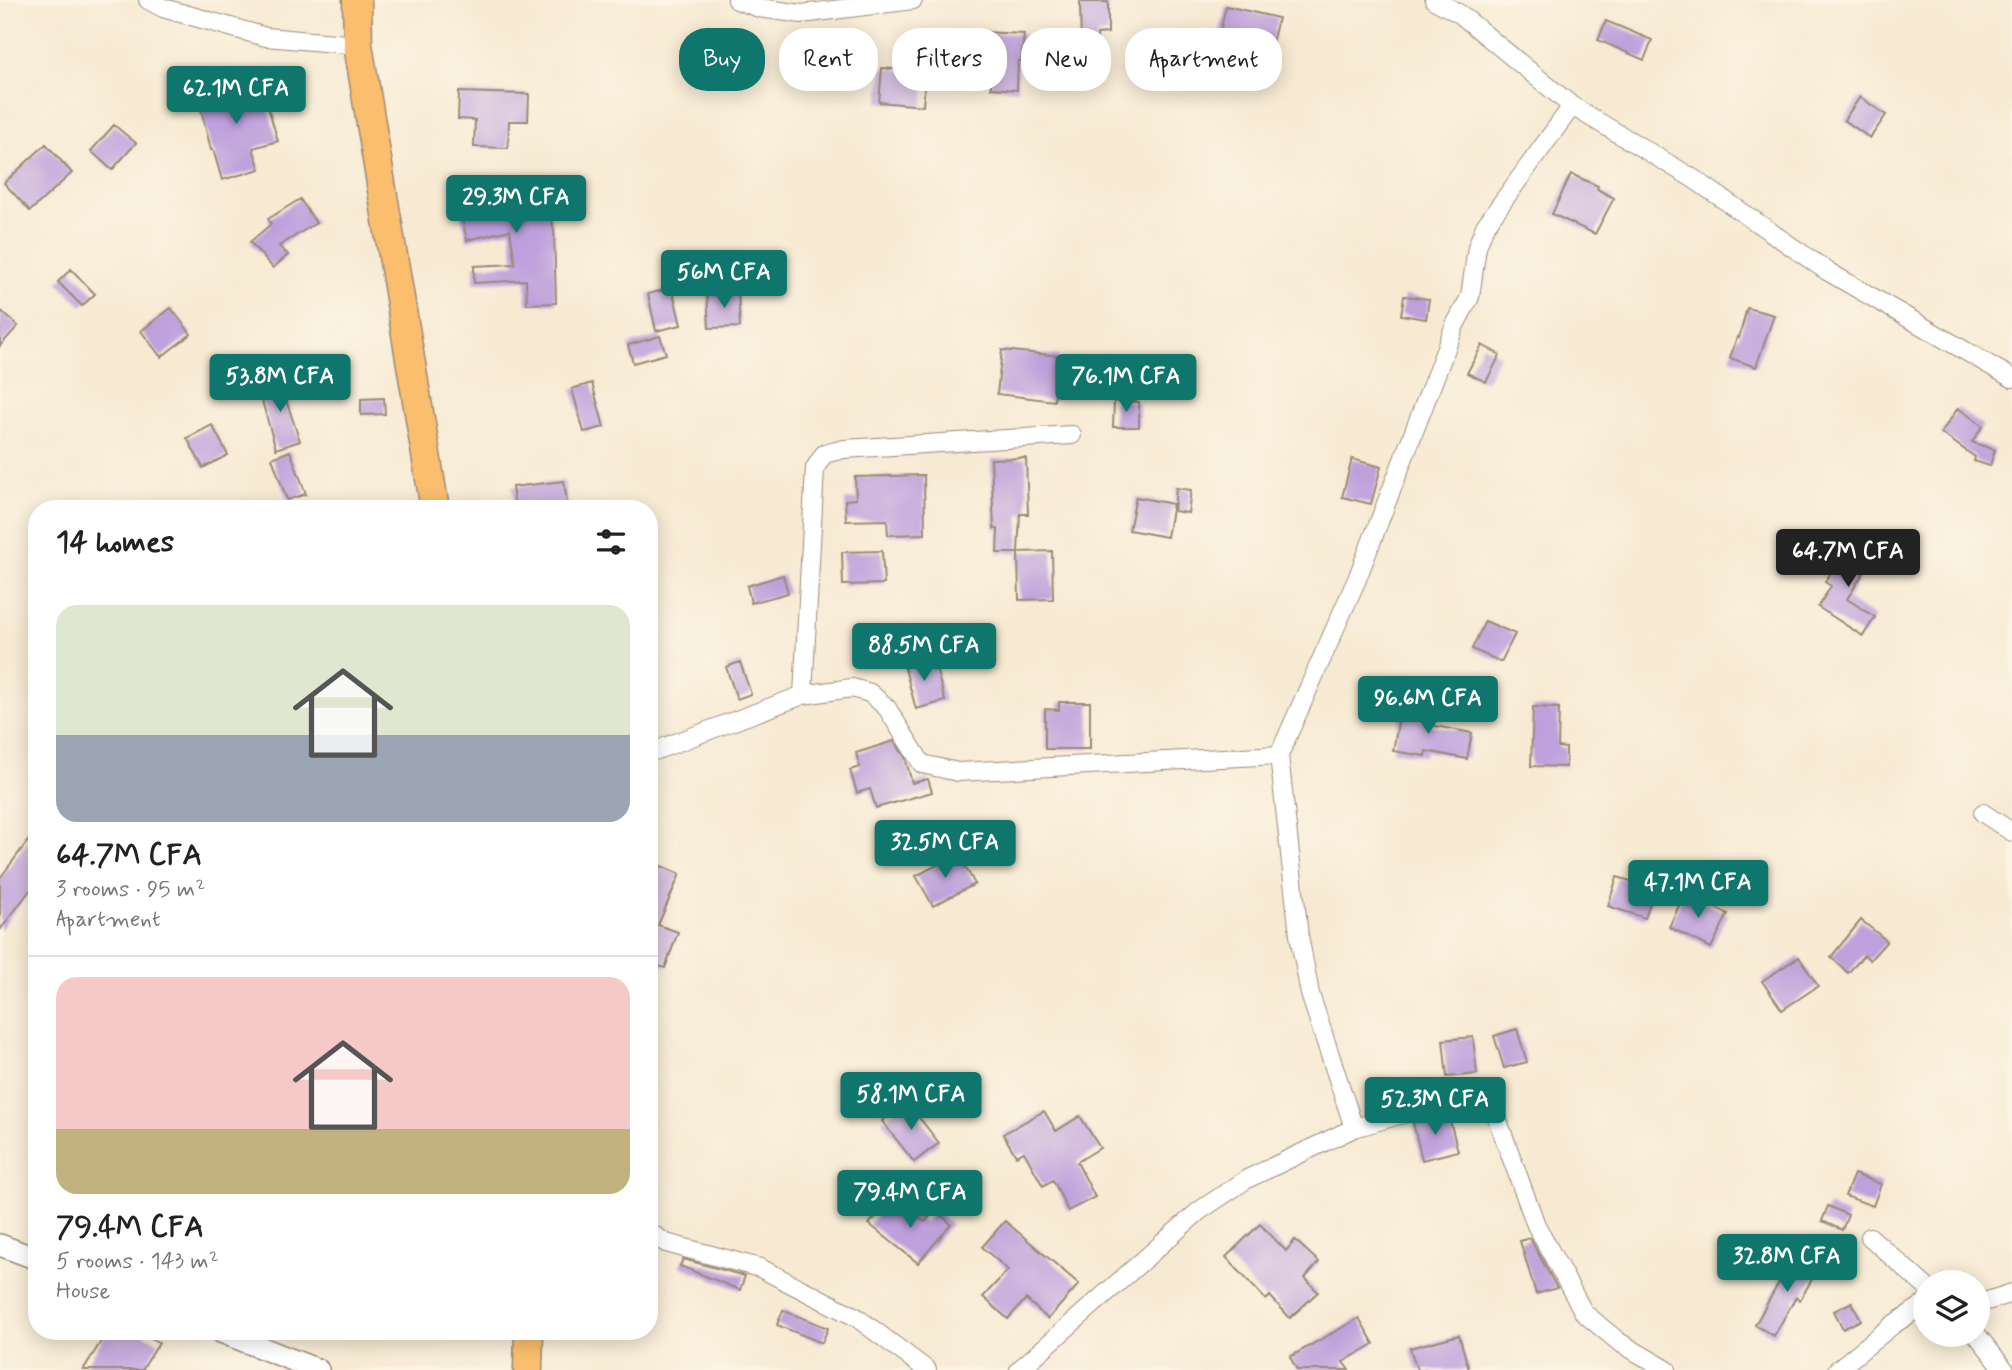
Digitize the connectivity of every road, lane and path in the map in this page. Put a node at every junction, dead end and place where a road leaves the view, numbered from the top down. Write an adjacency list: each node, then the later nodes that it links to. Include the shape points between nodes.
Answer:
1 (148, 0): 6 (street, via 266,37)
2 (357, 0): 6 (main road)
3 (737, 0): 4 (street, via 802,14)
4 (913, 0)
5 (1434, 0): 7 (street, via 1460,14)
6 (358, 45): 10 (main road)
7 (1572, 106): 8 (street, via 1694,179 1826,271); 13 (street, via 1485,226 1470,297 1455,325 1357,579)
8 (2012, 378)
9 (1072, 435): 11 (street, via 824,454 815,467)
10 (434, 500)
11 (803, 695): 12 (street); 13 (street, via 852,688 870,693 887,708 922,764 958,772)
12 (658, 750)
13 (1279, 755): 16 (street, via 1310,994)
14 (1983, 813): 15 (street)
15 (2012, 832)
16 (1354, 1128): 31 (street, via 1247,1179 1199,1211); 32 (street, via 1466,1096 1481,1097 1494,1110 1536,1225 1584,1312 1619,1342)
17 (1870, 1237): 21 (street)
18 (658, 1238): 30 (street, via 760,1268 856,1317)
19 (0, 1245): 20 (street)
20 (28, 1256)
21 (1913, 1275)
22 (2012, 1293): 23 (street)
23 (1990, 1300)
24 (1913, 1312): 33 (street)
25 (241, 1340): 28 (street)
26 (528, 1340): 29 (main road)
27 (1984, 1347): 34 (street)
28 (318, 1370)
29 (528, 1370)
30 (927, 1370)
31 (1019, 1370)
32 (1667, 1370)
33 (1837, 1370)
34 (2005, 1370)

